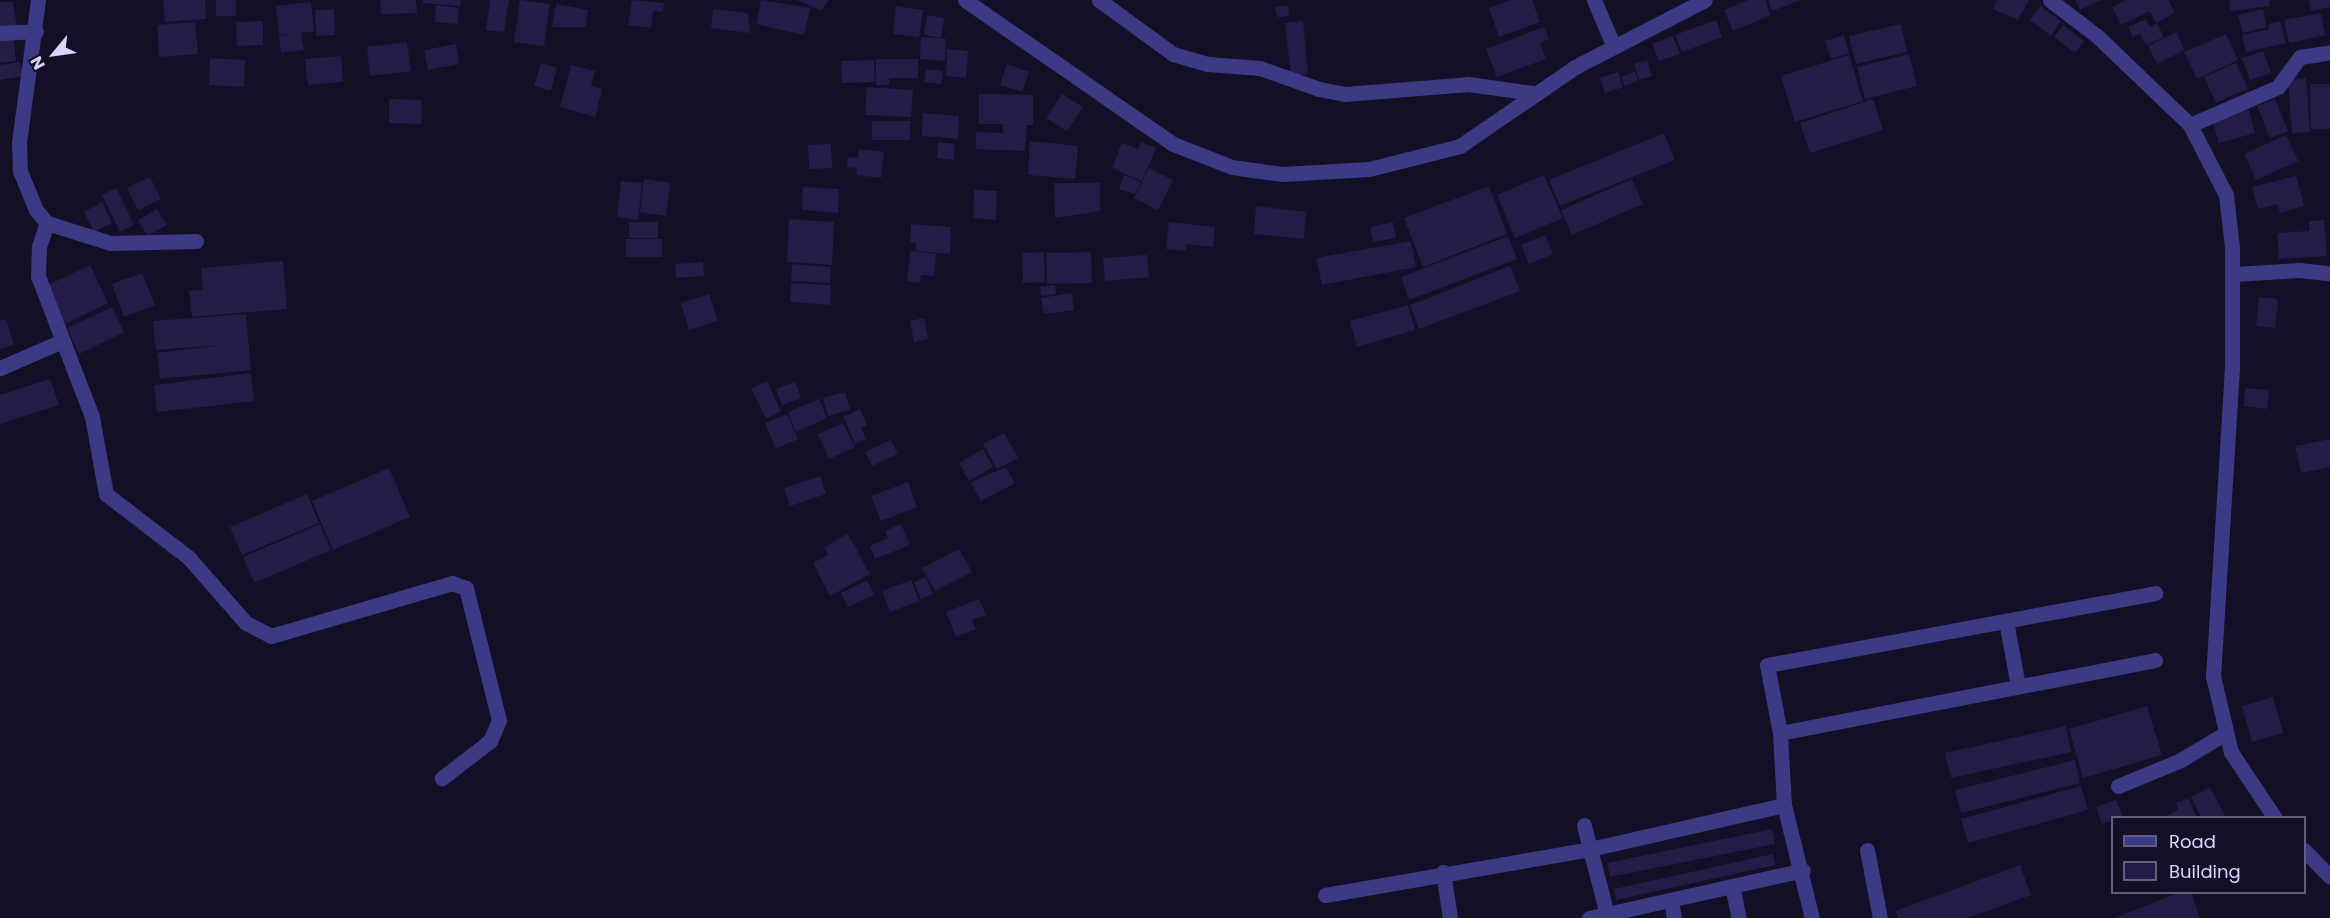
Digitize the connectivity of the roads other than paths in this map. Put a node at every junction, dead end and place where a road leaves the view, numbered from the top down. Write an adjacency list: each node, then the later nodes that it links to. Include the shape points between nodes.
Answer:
1 (38, 0): 7 (street)
2 (965, 0): 11 (street, via 1141,126 1173,144 1232,167 1282,174 1369,169 1460,146)
3 (1099, 0): 11 (street, via 1173,54 1208,64 1260,68 1319,89 1345,94 1468,84)
4 (1594, 0): 9 (street)
5 (1705, 0): 9 (street)
6 (2050, 0): 12 (street, via 2097,36)
7 (36, 31): 8 (street); 13 (street, via 19,143 20,171 30,200)
8 (0, 33)
9 (1614, 47): 11 (street)
10 (2330, 52): 12 (street, via 2300,57 2278,87)
11 (1533, 93)
12 (2190, 125): 16 (street, via 2226,195)
13 (47, 223): 14 (street, via 111,243); 17 (street, via 39,246 38,276)
14 (196, 241)
15 (2330, 273): 16 (street, via 2299,270)
16 (2233, 274): 24 (street, via 2232,367 2212,648)
17 (62, 341): 18 (street); 25 (street, via 92,417 106,494 189,558 258,632 271,636 452,583 466,588 499,720 490,741)
18 (0, 368)
19 (2155, 593): 20 (street)
20 (2006, 621): 22 (street); 23 (street, via 1767,665)
21 (2155, 660): 22 (street)
22 (2018, 686): 23 (street)
23 (1780, 733): 27 (street)
24 (2224, 734): 26 (street, via 2181,760); 28 (street, via 2244,775)
25 (442, 778)
26 (2118, 786)
27 (1784, 805): 30 (street); 33 (street)
28 (2273, 816)
29 (1584, 825): 30 (street)
30 (1590, 849): 34 (street); 39 (street)
31 (1867, 850): 45 (street)
32 (2306, 852): 35 (street)
33 (1803, 870): 36 (street); 44 (street)
34 (1443, 872): 37 (street); 40 (street)
35 (2330, 877)
36 (1732, 886): 38 (street); 43 (street)
37 (1325, 895)
38 (1671, 900): 39 (street); 42 (street)
39 (1608, 916): 41 (street)
40 (1450, 918)
41 (1589, 918)
42 (1674, 918)
43 (1739, 918)
44 (1812, 918)
45 (1880, 918)

